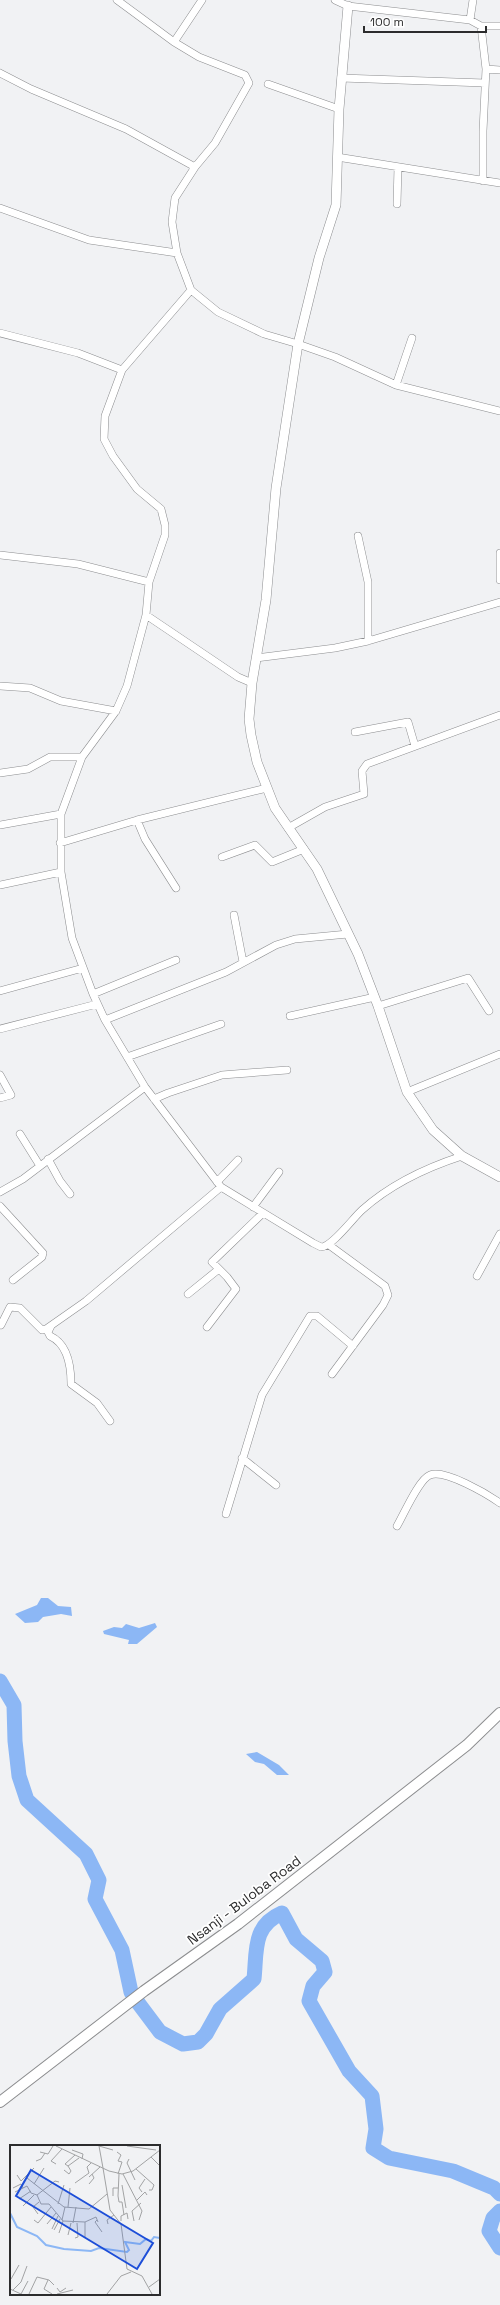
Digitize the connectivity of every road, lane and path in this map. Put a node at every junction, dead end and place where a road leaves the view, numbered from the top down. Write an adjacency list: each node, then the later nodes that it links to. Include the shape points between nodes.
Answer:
1 (117, 0): 9 (street)
2 (202, 0): 9 (street)
3 (335, 0): 5 (street)
4 (472, 0): 6 (street)
5 (348, 6): 6 (street); 13 (street)
6 (470, 20): 7 (street)
7 (481, 26): 8 (street); 10 (street)
8 (500, 26)
9 (174, 42): 18 (street, via 199,57 245,74 249,83 216,143)
10 (486, 69): 11 (street); 14 (street)
11 (500, 70)
12 (0, 73): 18 (street, via 31,89 126,129)
13 (341, 78): 14 (street); 16 (street)
14 (485, 83): 20 (street)
15 (268, 84): 16 (street)
16 (339, 109): 17 (street)
17 (337, 157): 19 (street); 28 (street, via 336,205 319,258)
18 (194, 167): 24 (street, via 175,198 172,210)
19 (398, 167): 20 (street); 22 (street)
20 (483, 181): 21 (street)
21 (500, 183)
22 (396, 204)
23 (0, 208): 24 (street, via 89,240)
24 (177, 253): 25 (street)
25 (191, 290): 28 (street, via 218,312 264,334); 29 (street)
26 (0, 333): 29 (street, via 78,353)
27 (412, 338): 30 (street)
28 (298, 344): 30 (street, via 335,357); 40 (street, via 276,488 266,600)
29 (122, 370): 36 (street, via 105,416 104,439 112,456 137,489 161,509 165,535)
30 (396, 385): 31 (street)
31 (500, 411)
32 (358, 536): 39 (street, via 368,582)
33 (500, 553): 35 (street)
34 (0, 555): 36 (street, via 78,564)
35 (500, 580)
36 (149, 582): 38 (street)
37 (500, 602): 39 (street)
38 (146, 615): 41 (street); 43 (street, via 134,664)
39 (368, 641): 40 (street)
40 (256, 658): 41 (street)
41 (252, 684): 49 (street, via 249,719 251,735 257,762)
42 (0, 686): 43 (street, via 30,688 62,701)
43 (116, 711): 47 (street)
44 (500, 715): 46 (street)
45 (355, 732): 46 (street, via 408,722)
46 (415, 746): 53 (street, via 367,764 362,771 364,794 325,807)
47 (82, 757): 48 (street, via 50,757 28,769); 50 (street)
48 (0, 773)
49 (267, 788): 51 (street); 53 (street, via 275,808)
50 (61, 814): 52 (street); 54 (street)
51 (137, 820): 54 (street); 59 (street, via 145,839)
52 (0, 825)
53 (288, 828): 55 (street)
54 (60, 843): 57 (street)
55 (304, 849): 56 (street, via 272,862 256,845); 61 (street, via 318,869)
56 (222, 857)
57 (61, 872): 58 (street); 64 (street, via 72,938)
58 (0, 885)
59 (176, 888)
60 (234, 915): 63 (street)
61 (348, 934): 63 (street, via 295,939 276,945); 67 (street)
62 (176, 960): 66 (street)
63 (243, 962): 72 (street, via 226,972)
64 (83, 968): 65 (street); 66 (street)
65 (0, 991)
66 (93, 994): 68 (street)
67 (375, 997): 69 (street); 71 (street)
68 (97, 1004): 72 (street); 74 (street)
69 (378, 1006): 70 (street, via 468,978); 80 (street)
70 (489, 1011)
71 (290, 1016)
72 (105, 1020): 76 (street)
73 (221, 1024): 76 (street)
74 (0, 1030)
75 (500, 1054): 80 (street)
76 (127, 1057): 79 (street)
77 (287, 1070): 82 (street, via 222,1075)
78 (0, 1075): 81 (street, via 11,1095)
79 (145, 1087): 82 (street); 85 (street)
80 (406, 1092): 84 (street, via 433,1130)
81 (0, 1098)
82 (154, 1099): 90 (street)
83 (20, 1134): 87 (street)
84 (462, 1156): 89 (street); 97 (street, via 431,1166 382,1193)
85 (48, 1159): 87 (street); 92 (street)
86 (238, 1160): 90 (street)
87 (40, 1166): 91 (street)
88 (278, 1172): 94 (street)
89 (500, 1177)
90 (219, 1184): 94 (street); 103 (street, via 86,1301)
91 (0, 1192)
92 (70, 1194)
93 (0, 1206): 100 (street, via 43,1254)
94 (253, 1207): 95 (street)
95 (263, 1213): 97 (street, via 312,1243 321,1247); 98 (street, via 212,1262)
96 (500, 1234): 99 (street)
97 (329, 1245): 105 (street, via 388,1290 383,1306)
98 (219, 1270): 101 (street); 104 (street, via 236,1289)
99 (477, 1276)
100 (12, 1280)
101 (188, 1294)
102 (1, 1325): 103 (street, via 10,1308 20,1308 42,1330)
103 (51, 1326): 107 (street, via 48,1332 50,1336 58,1340 66,1350 71,1384 97,1403)
104 (207, 1326)
105 (353, 1346): 106 (street); 108 (street, via 317,1316 310,1316 262,1395)
106 (332, 1374)
107 (110, 1421)
108 (242, 1458): 109 (street); 111 (street)
109 (276, 1484)
110 (500, 1503): 112 (street, via 467,1484 439,1474 430,1474 422,1481)
111 (226, 1514)
112 (398, 1526)
113 (500, 1713): 114 (main road, Nsanji - Buloba Road, via 467,1745 245,1919 125,2005)
114 (0, 2102)

